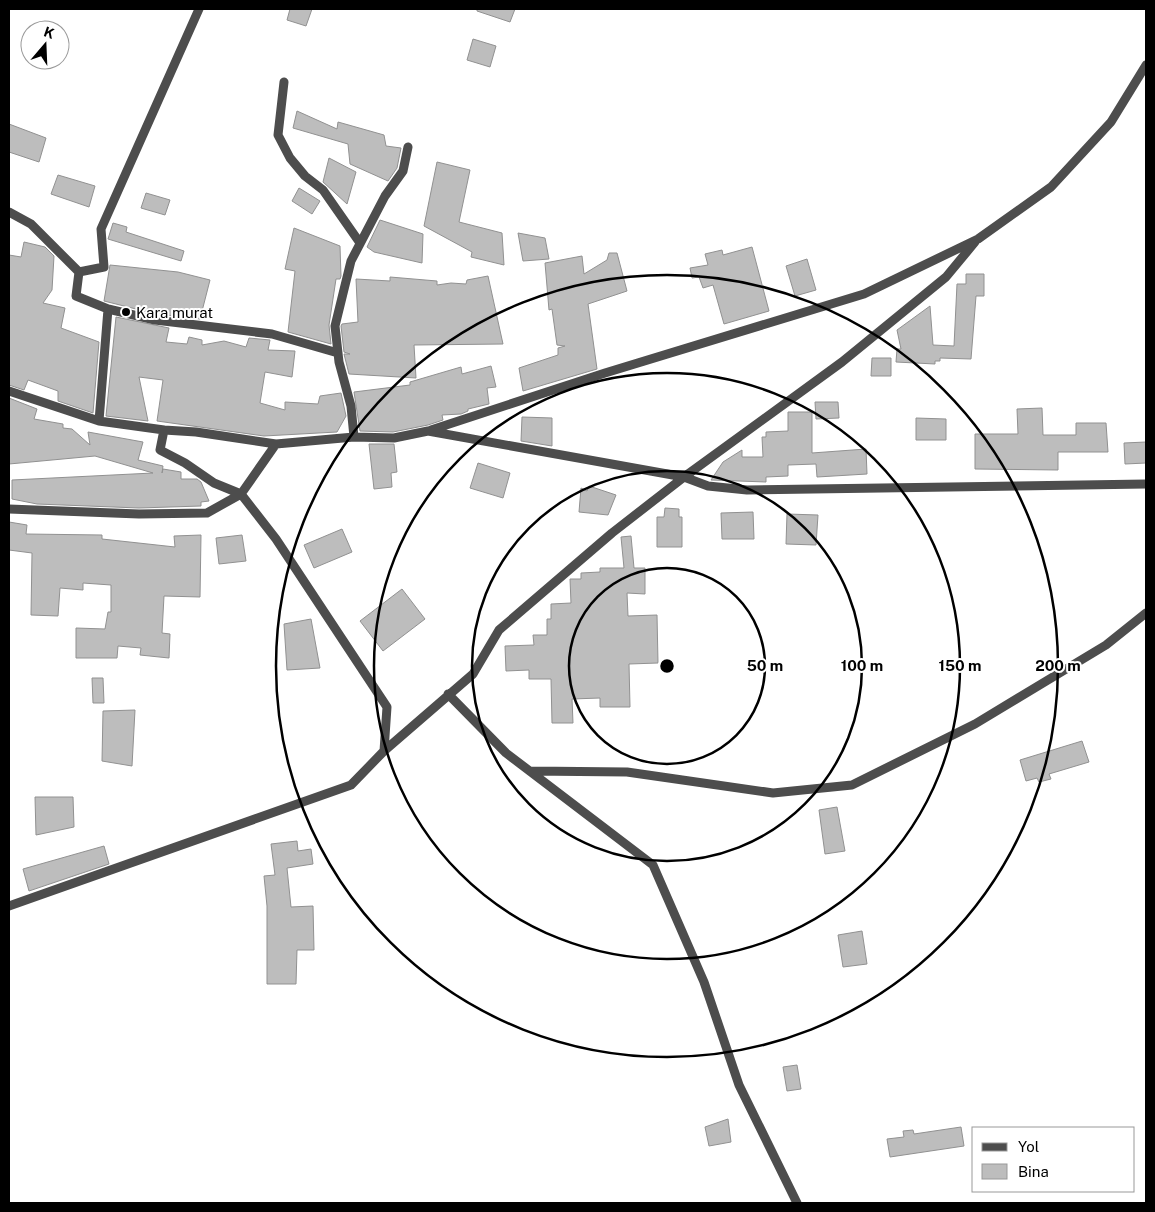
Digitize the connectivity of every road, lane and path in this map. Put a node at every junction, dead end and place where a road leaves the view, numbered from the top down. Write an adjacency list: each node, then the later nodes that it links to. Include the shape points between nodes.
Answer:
1 (199, 9): 8 (street, via 101,229 104,267)
2 (1146, 66): 6 (street, via 1110,122 1051,187)
3 (284, 82): 7 (street, via 278,135 290,158 323,190)
4 (408, 147): 7 (street, via 403,171 385,196)
5 (9, 212): 8 (street, via 31,224)
6 (978, 239): 14 (street, via 864,294); 17 (street, via 946,277 842,362)
7 (360, 243): 10 (street, via 351,261 335,326)
8 (79, 272): 9 (street, via 76,296)
9 (108, 309): 10 (street, via 155,320 272,334); 12 (street)
10 (338, 353): 15 (street)
11 (9, 392): 12 (street)
12 (99, 421): 13 (street)
13 (164, 430): 16 (street); 19 (street, via 160,450 185,462 214,484)
14 (428, 431): 15 (street, via 394,438); 17 (street)
15 (354, 437): 16 (street)
16 (276, 444): 19 (street)
17 (684, 477): 18 (street, via 708,486 747,490); 22 (street, via 612,532 499,630 473,674)
18 (1146, 484)
19 (241, 494): 20 (street, via 208,514); 23 (street, via 276,539 387,707)
20 (9, 509)
21 (1146, 612): 24 (street, via 1106,645 975,724 852,785 773,793 627,772)
22 (448, 694): 23 (street); 24 (street, via 506,753)
23 (384, 751): 25 (street, via 351,785)
24 (531, 771): 26 (street, via 653,865 704,982 739,1085)
25 (9, 906)
26 (797, 1203)

